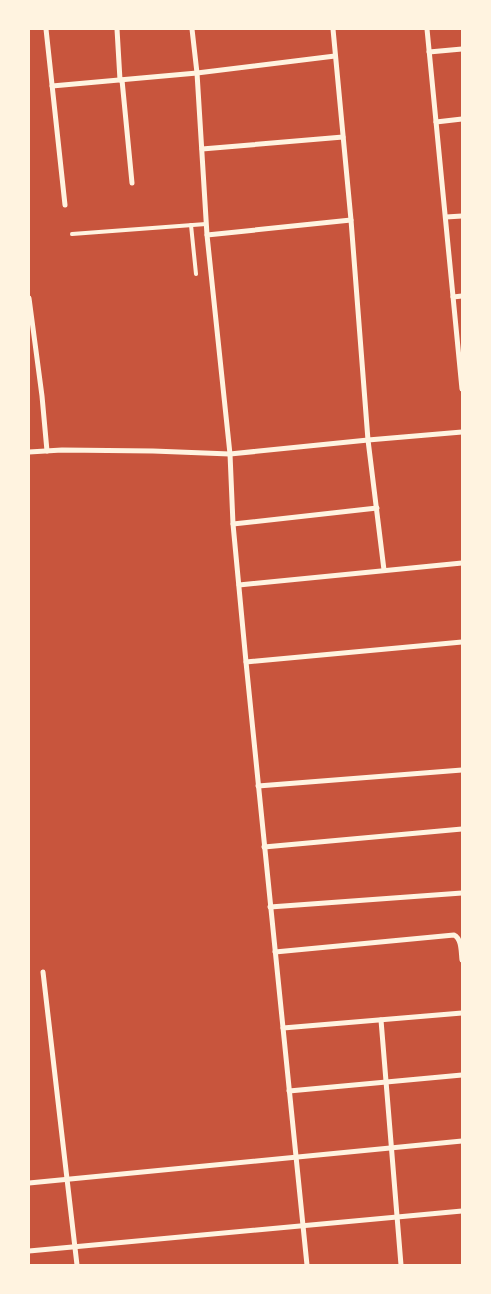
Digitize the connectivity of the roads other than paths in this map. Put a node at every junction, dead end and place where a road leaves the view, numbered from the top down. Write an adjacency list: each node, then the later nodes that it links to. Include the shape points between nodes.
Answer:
1 (46, 29): 11 (street)
2 (118, 29): 10 (street)
3 (192, 29): 9 (street)
4 (332, 29): 8 (street)
5 (426, 29): 7 (street)
6 (462, 49): 7 (street)
7 (429, 52): 13 (street)
8 (335, 56): 9 (street); 14 (street)
9 (197, 73): 10 (street); 15 (street)
10 (121, 80): 11 (street); 16 (street)
11 (52, 86): 17 (street)
12 (462, 119): 13 (street)
13 (436, 122): 19 (street)
14 (343, 137): 15 (street); 20 (street)
15 (202, 149): 21 (street)
16 (132, 183)
17 (65, 205)
18 (462, 216): 19 (street)
19 (446, 217): 27 (street)
20 (351, 220): 24 (street); 32 (street)
21 (206, 224): 22 (lane); 24 (street)
22 (191, 225): 23 (lane); 25 (lane)
23 (72, 234)
24 (207, 235): 35 (street)
25 (196, 274)
26 (462, 296): 27 (street)
27 (453, 297): 29 (street)
28 (29, 298): 34 (street)
29 (461, 367): 30 (street)
30 (462, 389)
31 (462, 432): 32 (street)
32 (368, 440): 35 (street); 36 (street)
33 (29, 452): 34 (street)
34 (47, 452): 35 (street)
35 (230, 454): 37 (street)
36 (377, 508): 37 (street); 39 (street)
37 (233, 524): 40 (street)
38 (462, 563): 39 (street)
39 (384, 570): 40 (street)
40 (239, 584): 42 (street)
41 (462, 642): 42 (street)
42 (246, 662): 44 (street)
43 (462, 770): 44 (street)
44 (258, 786): 46 (street)
45 (462, 829): 46 (street)
46 (264, 846): 48 (street)
47 (462, 893): 48 (street)
48 (270, 907): 49 (street)
49 (275, 952): 50 (street, via 454,935 460,941); 54 (street)
50 (462, 960)
51 (43, 972): 61 (street)
52 (462, 1013): 53 (street)
53 (381, 1020): 54 (street); 56 (street)
54 (283, 1028): 57 (street)
55 (462, 1075): 56 (street)
56 (386, 1082): 57 (street); 59 (street)
57 (289, 1091): 60 (street)
58 (462, 1141): 59 (street)
59 (392, 1149): 60 (street); 64 (street)
60 (296, 1158): 61 (street); 65 (street)
61 (66, 1180): 62 (street); 66 (street)
62 (29, 1183)
63 (462, 1210): 64 (street)
64 (396, 1217): 65 (street); 70 (street)
65 (303, 1226): 66 (street); 69 (street)
66 (75, 1247): 67 (street); 68 (street)
67 (29, 1251)
68 (77, 1265)
69 (307, 1265)
70 (401, 1265)

